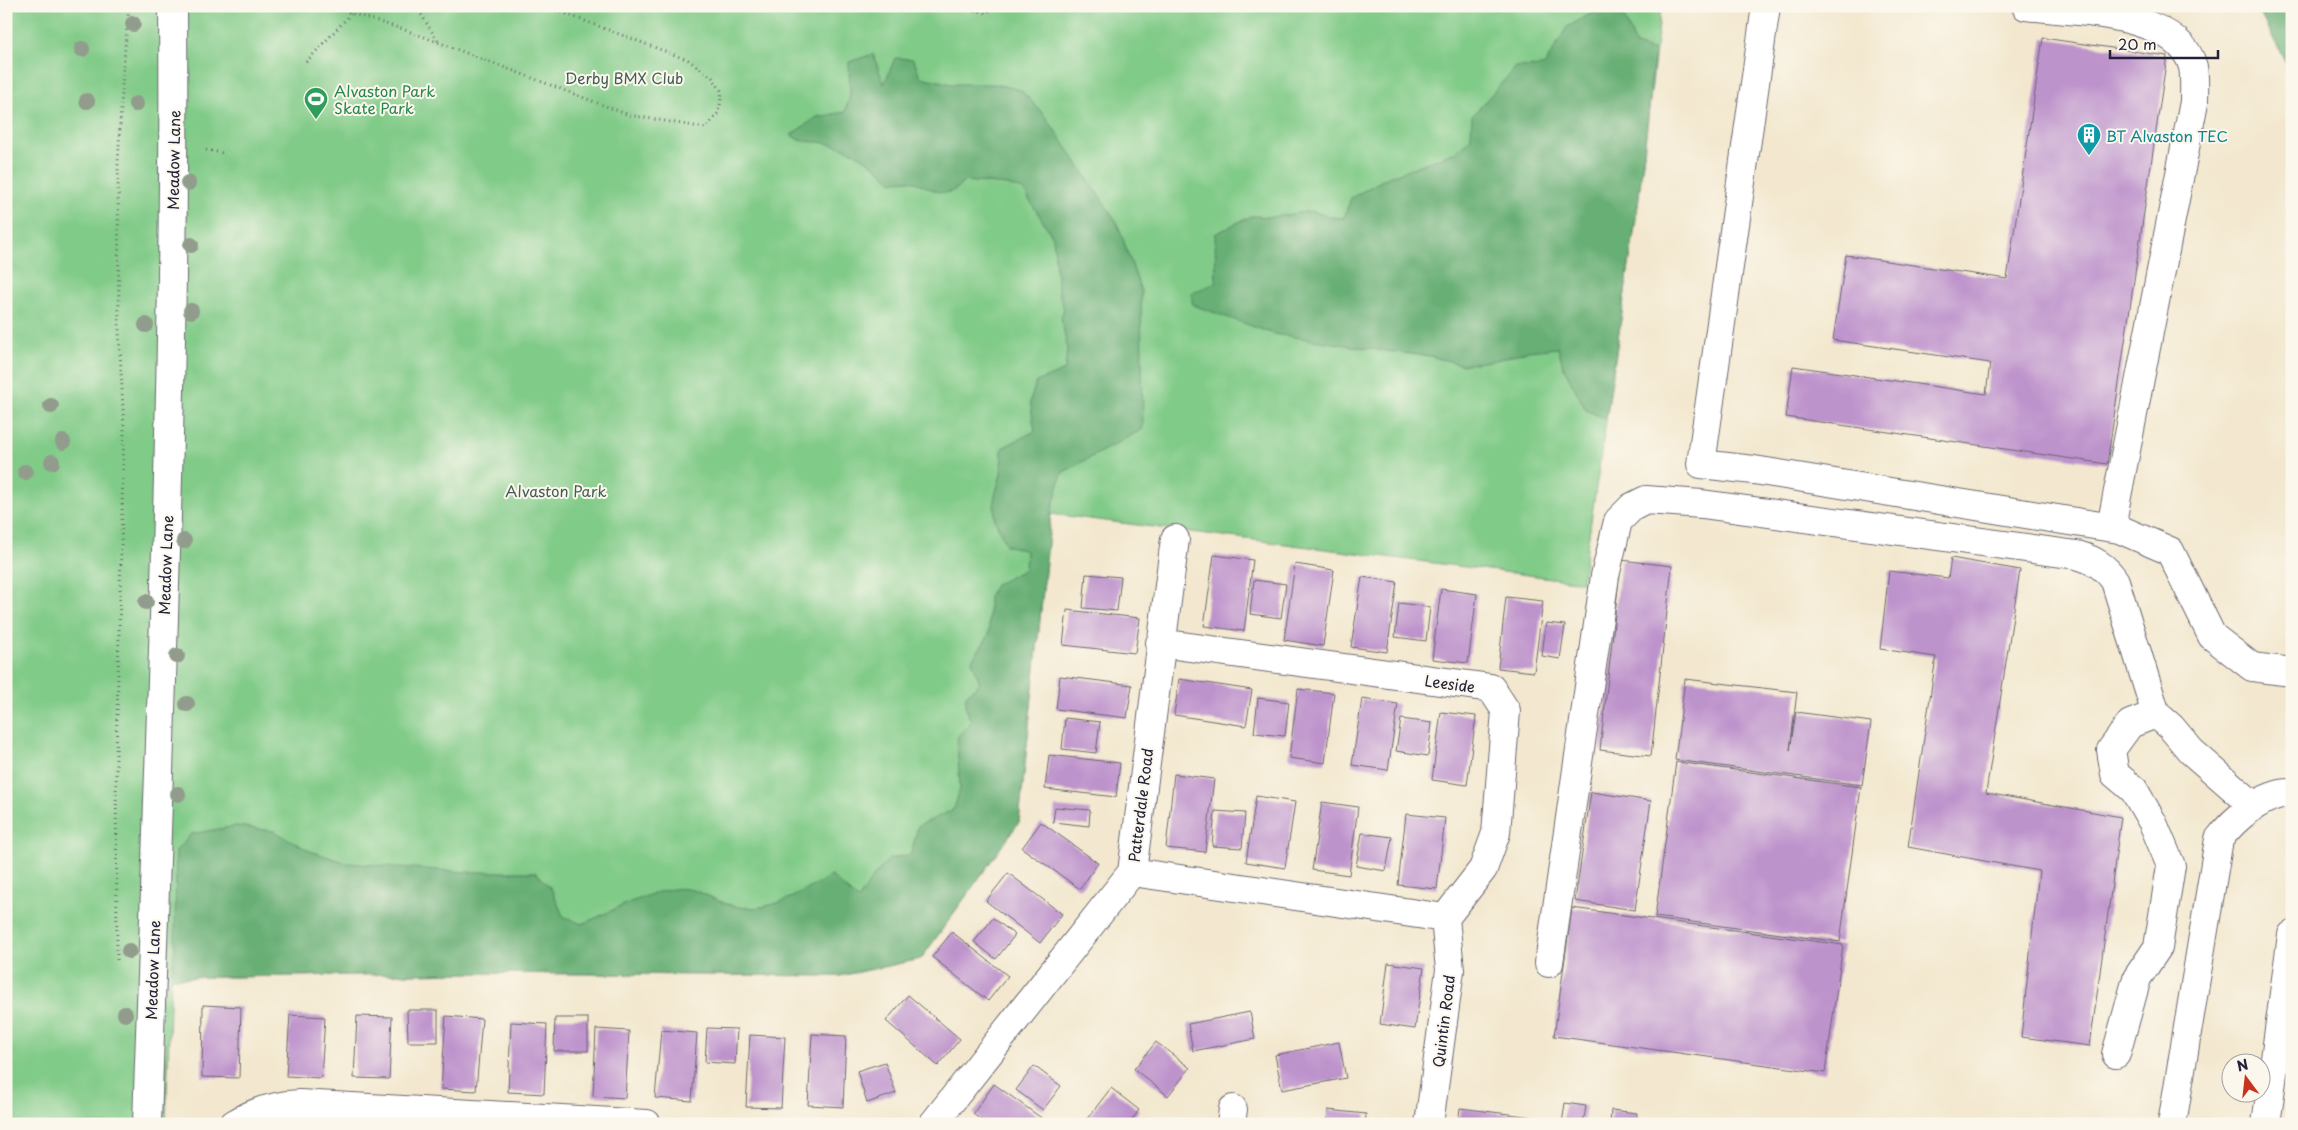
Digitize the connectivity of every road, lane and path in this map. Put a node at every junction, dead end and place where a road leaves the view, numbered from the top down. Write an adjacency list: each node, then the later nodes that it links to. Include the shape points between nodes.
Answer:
1 (128, 6): 23 (path, via 118,165 119,332 124,428 116,758)
2 (173, 6): 27 (street, Meadow Lane, via 168,496)
3 (329, 6): 10 (path)
4 (416, 6): 11 (path)
5 (545, 6): 11 (path, via 688,60 712,77 722,92 719,112 706,128 629,115)
6 (950, 6): 7 (path, via 986,12)
7 (994, 6)
8 (1766, 6): 13 (street, via 1701,464)
9 (2026, 6): 13 (street, via 2143,22 2168,33 2184,49 2192,67 2194,102)
10 (351, 14): 11 (path); 12 (path)
11 (439, 43)
12 (306, 62)
13 (2111, 527): 16 (street, via 2170,551 2212,636 2252,667)
14 (1175, 539): 15 (street, Patterdale Road)
15 (1160, 643): 20 (street, Patterdale Road); 21 (street, Leeside, via 1491,688 1506,712 1496,833 1483,869)
16 (2292, 672)
17 (2156, 714): 19 (street, via 2191,751); 24 (street, via 2115,581 2106,568 2092,559 1702,504 1646,500 1618,521 1604,576); 25 (street, via 2130,724 2111,750 2115,774 2134,790 2171,866 2158,947 2136,978)
18 (2292, 794): 19 (street, via 2285,793)
19 (2254, 806): 32 (street, via 2230,824 2219,839)
20 (1132, 872): 21 (street); 30 (street, Patterdale Road)
21 (1445, 918): 31 (street, Quintin Road, via 1450,970)
22 (2292, 935): 33 (street)
23 (117, 963)
24 (1549, 963)
25 (2116, 1054)
26 (596, 1122): 28 (street, via 300,1104 262,1110); 29 (street)
27 (147, 1124)
28 (234, 1124)
29 (647, 1124)
30 (933, 1124)
31 (1429, 1124)
32 (2172, 1124)
33 (2266, 1124)

